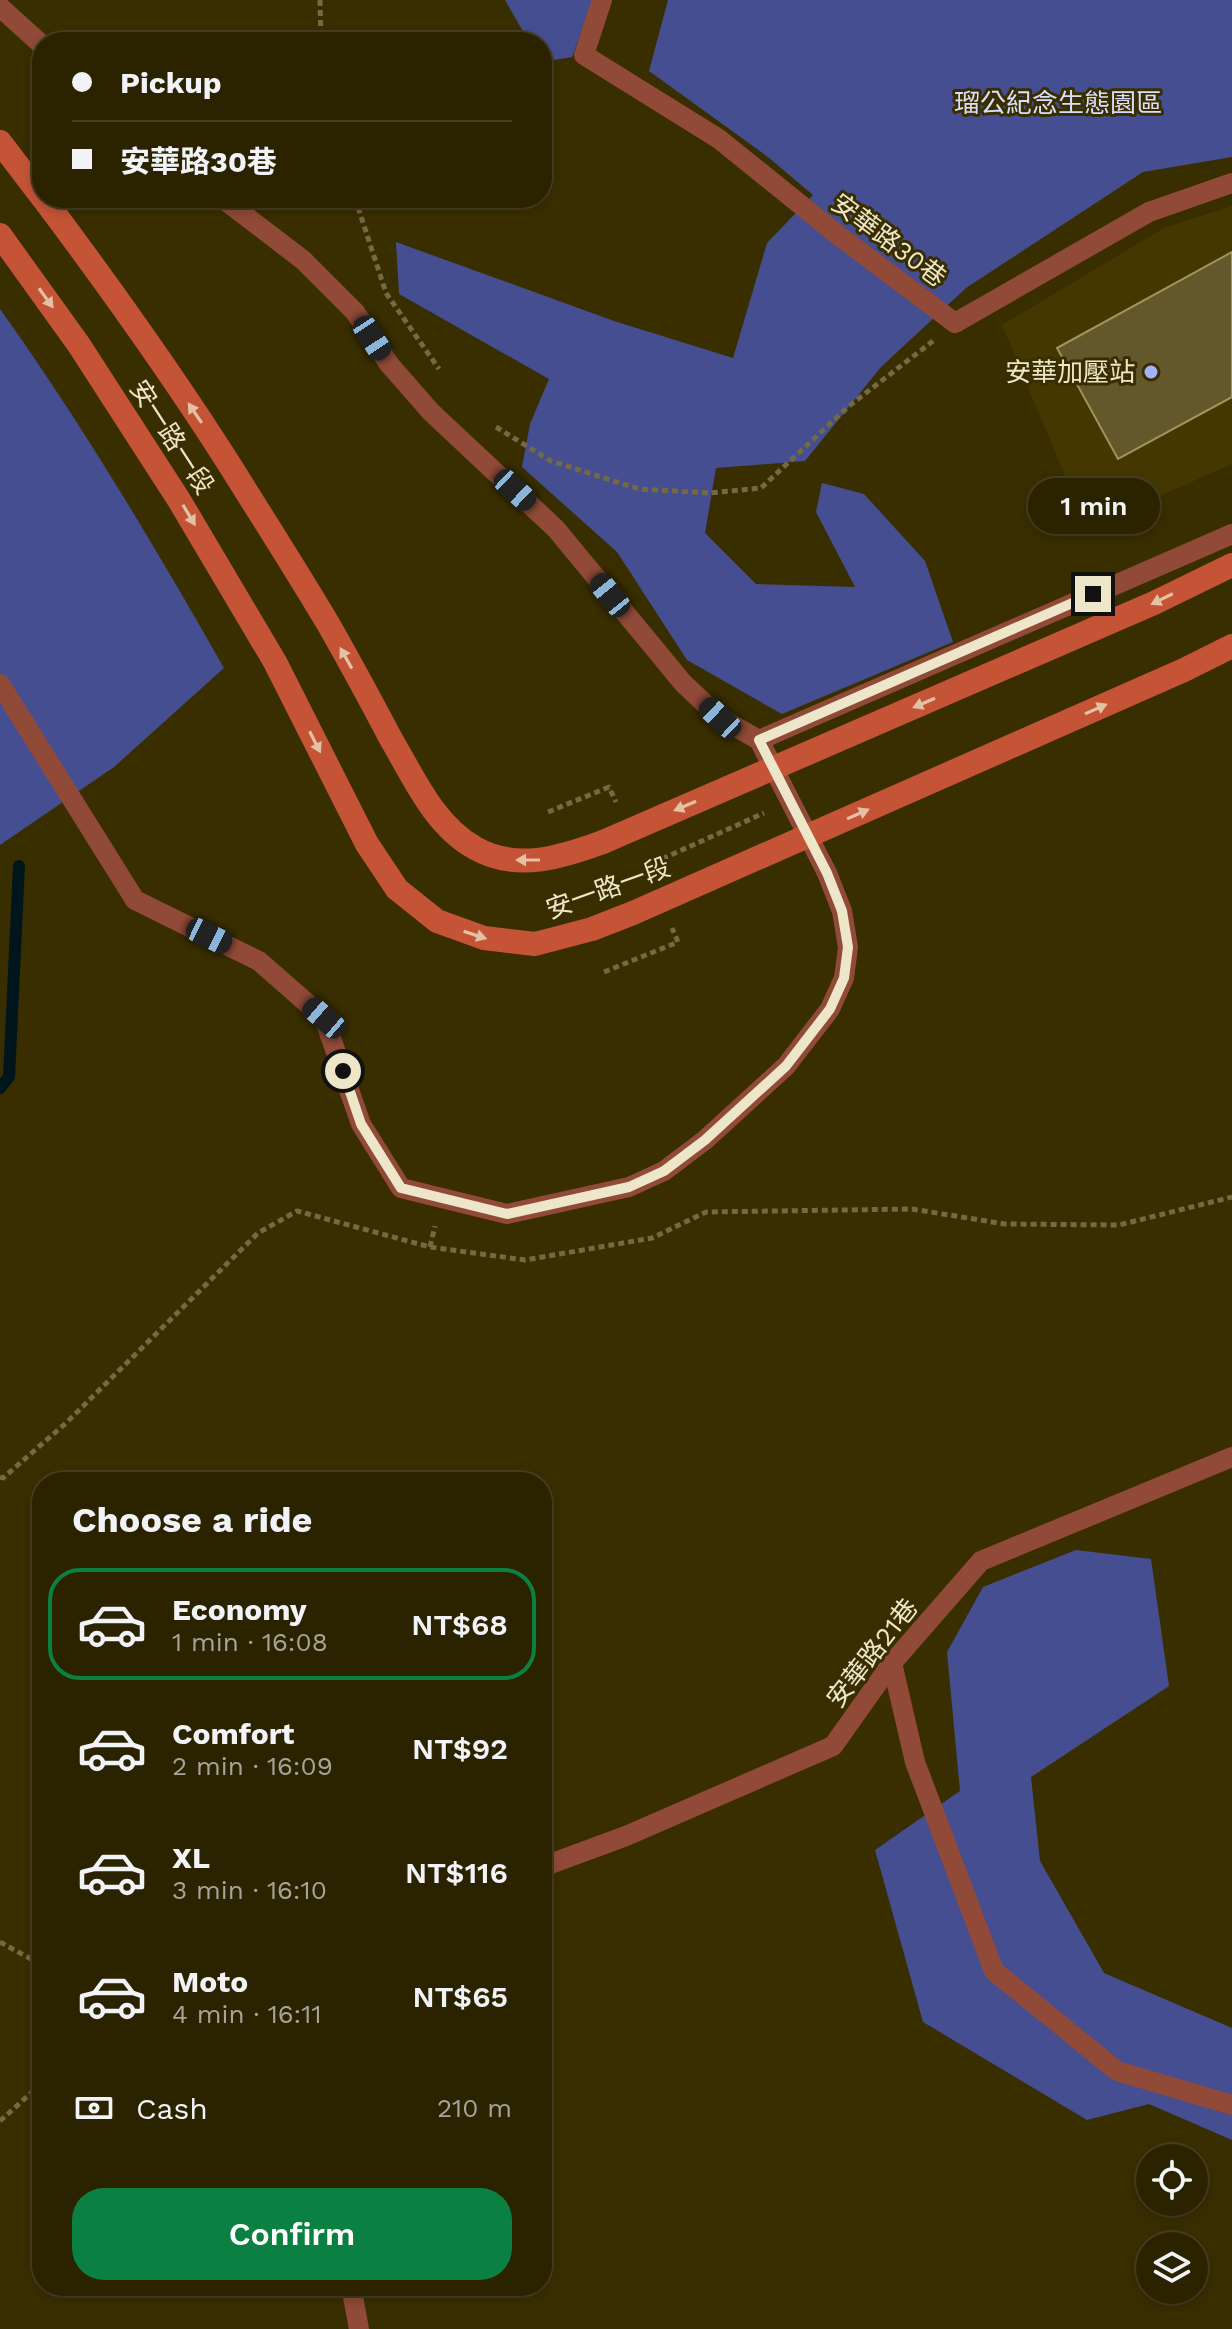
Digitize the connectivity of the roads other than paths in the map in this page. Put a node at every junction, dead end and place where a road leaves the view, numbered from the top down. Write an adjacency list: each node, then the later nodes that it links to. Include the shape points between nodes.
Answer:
1 (602, 0): 5 (lane, 安華路30巷, via 584,55 719,139 955,323 1149,212)
2 (0, 8): 3 (lane)
3 (32, 36)
4 (0, 142): 6 (street, 安一路一段)
5 (1232, 183)
6 (32, 184)
7 (50, 208): 11 (street, 安一路一段, one-way to 7, bridge, via 603,842 538,861 506,860 476,849 448,828 424,798 230,465 127,309)
8 (235, 208): 14 (lane, via 303,260 355,312 389,364 431,412 556,529 683,683 720,718)
9 (0, 235): 12 (street, 安一路一段, one-way to 12, bridge, via 179,500 275,662 367,844 397,889 437,921 484,938 535,944 633,913)
10 (1232, 534): 14 (lane)
11 (1232, 565)
12 (1232, 646)
13 (0, 684): 14 (lane, via 135,900 259,961 324,1018 361,1124 401,1188 507,1214 629,1187 664,1171 786,1066 830,1009 844,978 848,947 842,911)
14 (759, 740)
15 (1232, 1457): 16 (lane, 安華路21巷, via 981,1561)
16 (892, 1663): 17 (lane, 安華路21巷, via 833,1746); 18 (lane, via 915,1762 994,1971 1117,2071)
17 (552, 1863)
18 (1232, 2105)
19 (353, 2296): 20 (lane)
20 (359, 2329)

